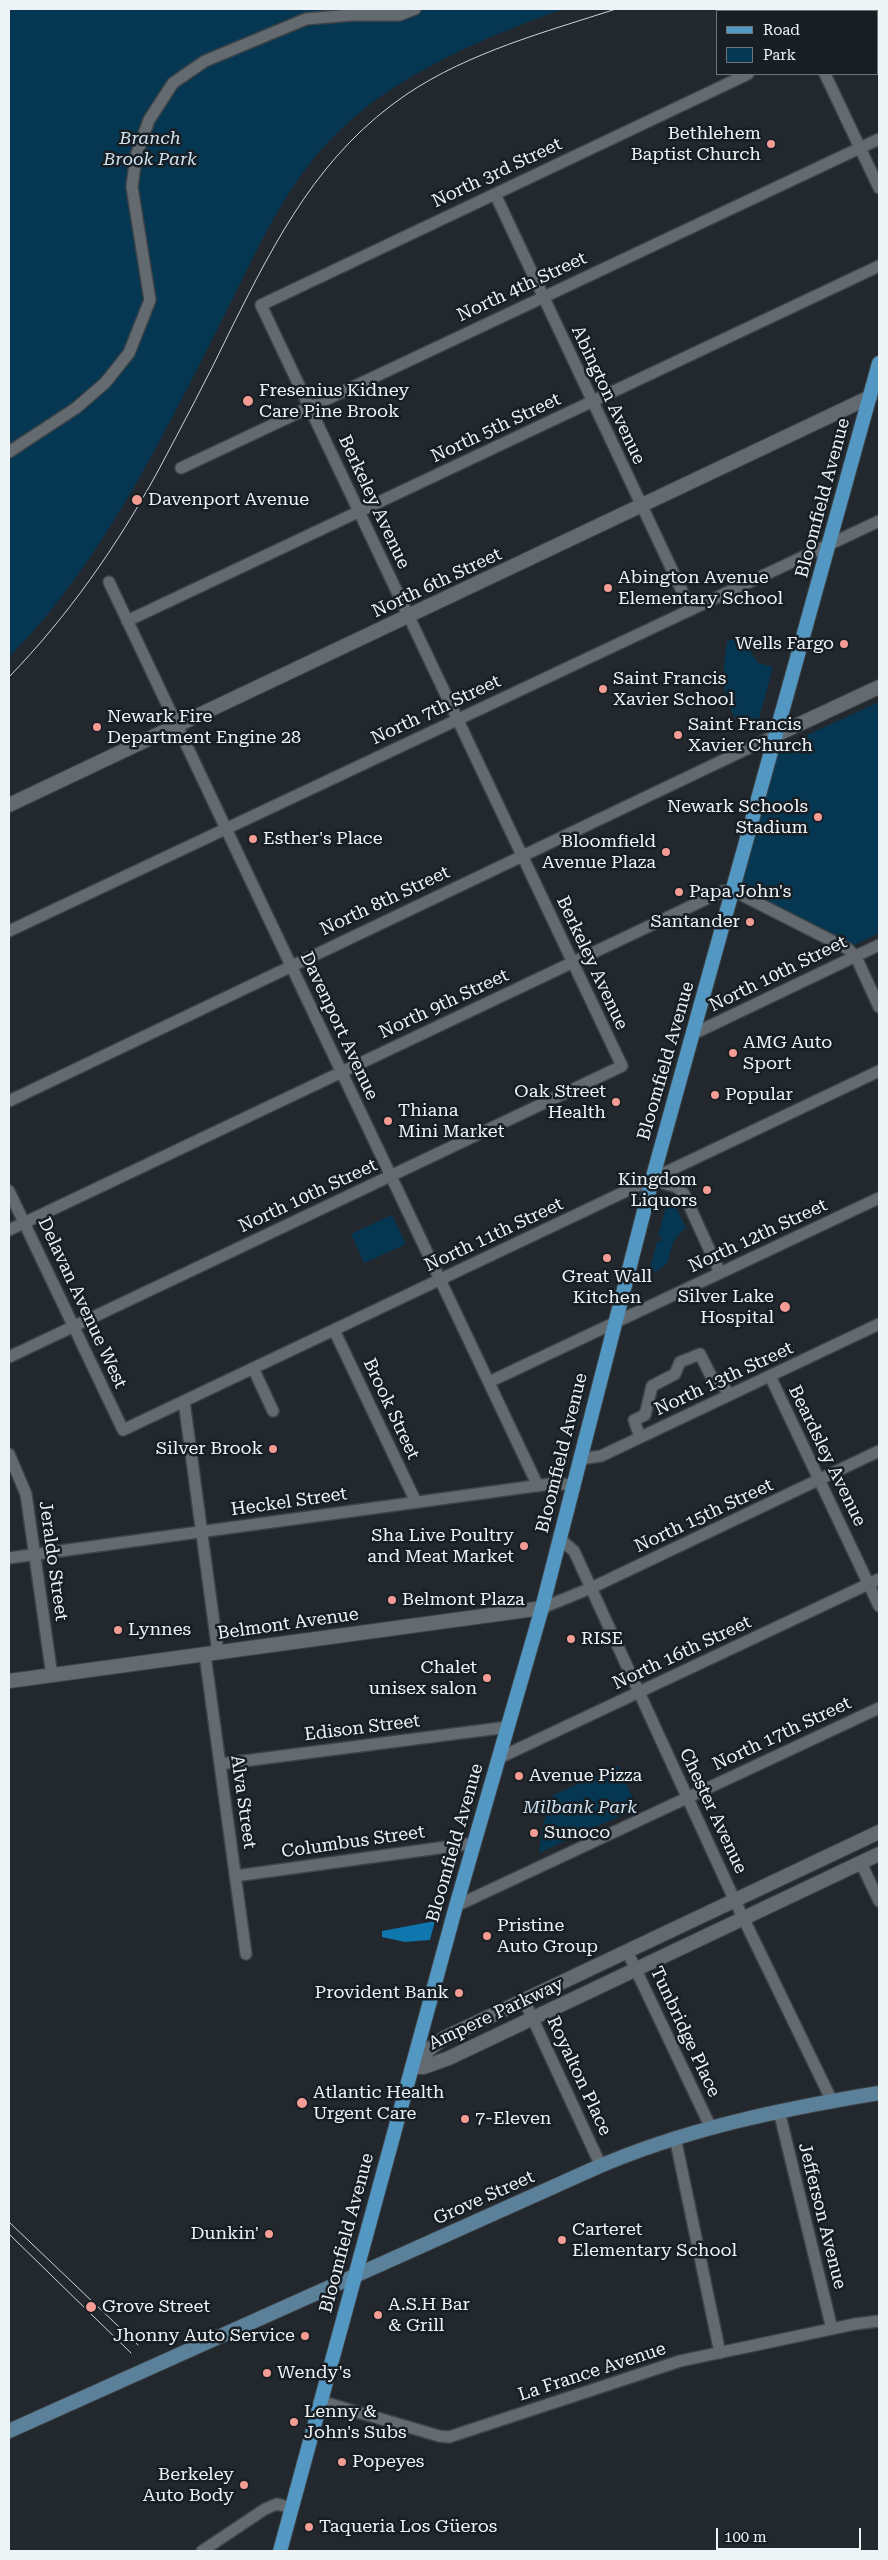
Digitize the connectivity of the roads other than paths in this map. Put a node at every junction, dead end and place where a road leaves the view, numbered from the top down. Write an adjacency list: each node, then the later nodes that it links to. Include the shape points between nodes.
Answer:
1 (415, 9): 15 (street, via 399,15 351,14 306,19 205,61 173,83 149,120 136,156 132,187 150,300 129,353 105,383 76,408)
2 (746, 75): 7 (street, North 3rd Street)
3 (825, 75): 5 (street)
4 (879, 139): 5 (street, North 4th Street)
5 (860, 148): 6 (street); 9 (street, North 4th Street)
6 (879, 188)
7 (495, 194): 9 (street, Abington Avenue); 10 (street, North 3rd Street)
8 (879, 266): 13 (street, North 5th Street)
9 (543, 297): 13 (street, Abington Avenue); 14 (street, North 4th Street)
10 (261, 305): 14 (street, Berkeley Avenue)
11 (879, 363): 12 (main road, Bloomfield Avenue)
12 (874, 395): 17 (street, North 6th Street); 20 (main road, Bloomfield Avenue)
13 (592, 402): 17 (street, Abington Avenue); 18 (street, North 5th Street)
14 (310, 407): 16 (street, North 4th Street); 18 (street, Berkeley Avenue)
15 (9, 452)
16 (181, 468)
17 (642, 507): 22 (street, Abington Avenue); 23 (street, North 6th Street)
18 (359, 512): 23 (street, Berkeley Avenue); 24 (street, North 5th Street)
19 (879, 521): 20 (street, North 7th Street)
20 (830, 545): 22 (street, North 7th Street); 28 (main road, Bloomfield Avenue)
21 (108, 582): 24 (street, Davenport Avenue)
22 (691, 610): 26 (street, North 7th Street)
23 (409, 617): 26 (street, Berkeley Avenue); 27 (street, North 6th Street)
24 (127, 621): 27 (street, Davenport Avenue)
25 (879, 686): 28 (street)
26 (458, 719): 30 (street, North 7th Street); 31 (street, Berkeley Avenue)
27 (177, 726): 29 (street, North 6th Street); 30 (street, Davenport Avenue)
28 (776, 735): 31 (street, North 8th Street); 32 (main road, Bloomfield Avenue)
29 (9, 805)
30 (226, 829): 33 (street, North 7th Street); 37 (street, Davenport Avenue)
31 (522, 856): 36 (street, Berkeley Avenue); 37 (street, North 8th Street)
32 (734, 890): 35 (street); 36 (street, North 9th Street, via 718,894); 39 (main road, Bloomfield Avenue)
33 (9, 931)
34 (879, 945): 35 (street, North 10th Street)
35 (856, 956): 38 (street); 39 (street, North 10th Street)
36 (573, 962): 40 (street, Berkeley Avenue); 42 (street, North 9th Street)
37 (291, 965): 42 (street, Davenport Avenue); 43 (street, North 8th Street)
38 (879, 1007)
39 (693, 1034): 45 (main road, Bloomfield Avenue)
40 (622, 1066): 44 (street, North 10th Street)
41 (879, 1071): 45 (street, North 11th Street)
42 (342, 1072): 44 (street, Davenport Avenue); 48 (street, North 9th Street)
43 (9, 1101)
44 (392, 1176): 51 (street, Davenport Avenue); 54 (street, North 10th Street)
45 (652, 1180): 50 (street, via 677,1187 684,1194); 51 (street, North 11th Street); 52 (main road, Bloomfield Avenue)
46 (9, 1190): 48 (street, Delavan Avenue West)
47 (879, 1198): 50 (street, North 12th Street)
48 (24, 1223): 49 (street, North 9th Street); 54 (street, Delavan Avenue West)
49 (9, 1230)
50 (720, 1273): 52 (street, North 12th Street)
51 (441, 1280): 55 (street, North 11th Street); 59 (street, Davenport Avenue)
52 (614, 1324): 59 (street, North 12th Street); 67 (main road, Bloomfield Avenue)
53 (879, 1324): 58 (street, North 13th Street)
54 (73, 1326): 56 (street, North 10th Street); 63 (street, Delavan Avenue West)
55 (334, 1330): 57 (street, North 11th Street); 71 (street, Brook Street)
56 (9, 1358)
57 (253, 1368): 61 (street, North 11th Street); 62 (street)
58 (770, 1376): 60 (street, North 13th Street); 68 (street, Beardsley Avenue)
59 (489, 1382): 69 (street, Davenport Avenue)
60 (729, 1395): 64 (street, North 13th Street); 64 (street, via 721,1382 711,1376 700,1354 680,1362 676,1374 652,1386 644,1415 634,1420)
61 (184, 1401): 63 (street, North 11th Street); 72 (street, Alva Street)
62 (273, 1411)
63 (123, 1430)
64 (640, 1437): 67 (street, North 13th Street, via 601,1456)
65 (879, 1452): 68 (street, North 15th Street)
66 (9, 1454): 74 (street, Jeraldo Street, via 26,1494)
67 (581, 1459): 70 (main road, Bloomfield Avenue)
68 (819, 1480): 76 (street, Beardsley Avenue); 77 (street, North 15th Street)
69 (538, 1486): 70 (street, Heckel Street, via 557,1483); 71 (street, Heckel Street)
70 (574, 1486): 73 (main road, Bloomfield Avenue)
71 (416, 1502): 72 (street, Heckel Street)
72 (202, 1532): 74 (street, Heckel Street); 80 (street, Alva Street)
73 (560, 1539): 77 (street, Chester Avenue, via 574,1551); 79 (main road, Bloomfield Avenue)
74 (35, 1555): 75 (street, Heckel Street); 81 (street, Jeraldo Street)
75 (9, 1558)
76 (874, 1581): 78 (street, Beardsley Avenue); 83 (street, North 16th Street)
77 (591, 1588): 79 (street, North 15th Street); 83 (street, Chester Avenue)
78 (879, 1606)
79 (542, 1608): 80 (street, Belmont Avenue); 85 (main road, Bloomfield Avenue)
80 (212, 1654): 81 (street, Belmont Avenue); 87 (street, Alva Street)
81 (52, 1676): 82 (street, Belmont Avenue)
82 (9, 1681)
83 (638, 1693): 86 (street, North 16th Street); 88 (street, Chester Avenue)
84 (879, 1708): 88 (street, North 17th Street)
85 (508, 1727): 86 (main road, Bloomfield Avenue); 87 (street, Edison Street)
86 (499, 1758): 90 (main road, Bloomfield Avenue)
87 (220, 1764): 93 (street, Alva Street)
88 (687, 1797): 94 (street, Chester Avenue); 96 (street, North 17th Street)
89 (879, 1832): 94 (street, Ampere Parkway)
90 (475, 1843): 93 (street, Columbus Street); 96 (main road, Bloomfield Avenue)
91 (879, 1854): 92 (street, Ampere Parkway)
92 (861, 1863): 95 (street); 97 (street, Ampere Parkway)
93 (235, 1876): 99 (street, Alva Street)
94 (735, 1900): 97 (street, Chester Avenue); 98 (street, Ampere Parkway)
95 (879, 1901)
96 (456, 1906): 103 (main road, Bloomfield Avenue)
97 (743, 1918): 100 (street, Ampere Parkway); 105 (street, Chester Avenue)
98 (627, 1951): 100 (street, Tunbridge Place); 101 (street, Ampere Parkway)
99 (246, 1954)
100 (636, 1970): 102 (street, Ampere Parkway); 107 (street, Tunbridge Place)
101 (524, 2000): 102 (street, Royalton Place); 103 (street, Ampere Parkway, via 444,2038)
102 (533, 2018): 103 (street, Ampere Parkway, via 449,2058); 109 (street, Royalton Place)
103 (412, 2068): 110 (main road, Bloomfield Avenue)
104 (879, 2093): 105 (main road, Grove Street)
105 (832, 2101): 106 (main road, Grove Street)
106 (779, 2111): 107 (main road, Grove Street); 112 (street, Jefferson Avenue)
107 (710, 2128): 108 (main road, Grove Street)
108 (675, 2137): 109 (main road, Grove Street); 113 (street)
109 (601, 2166): 110 (main road, Grove Street)
110 (354, 2277): 114 (main road, Bloomfield Avenue); 115 (main road, Grove Street)
111 (879, 2321): 112 (street, La France Avenue)
112 (832, 2329): 113 (street, La France Avenue)
113 (720, 2353): 114 (street, La France Avenue, via 656,2368 449,2437)
114 (320, 2401): 116 (main road, Bloomfield Avenue)
115 (9, 2431)
116 (291, 2508): 117 (street, via 277,2504 264,2509); 118 (main road, Bloomfield Avenue)
117 (202, 2551)
118 (280, 2551)

